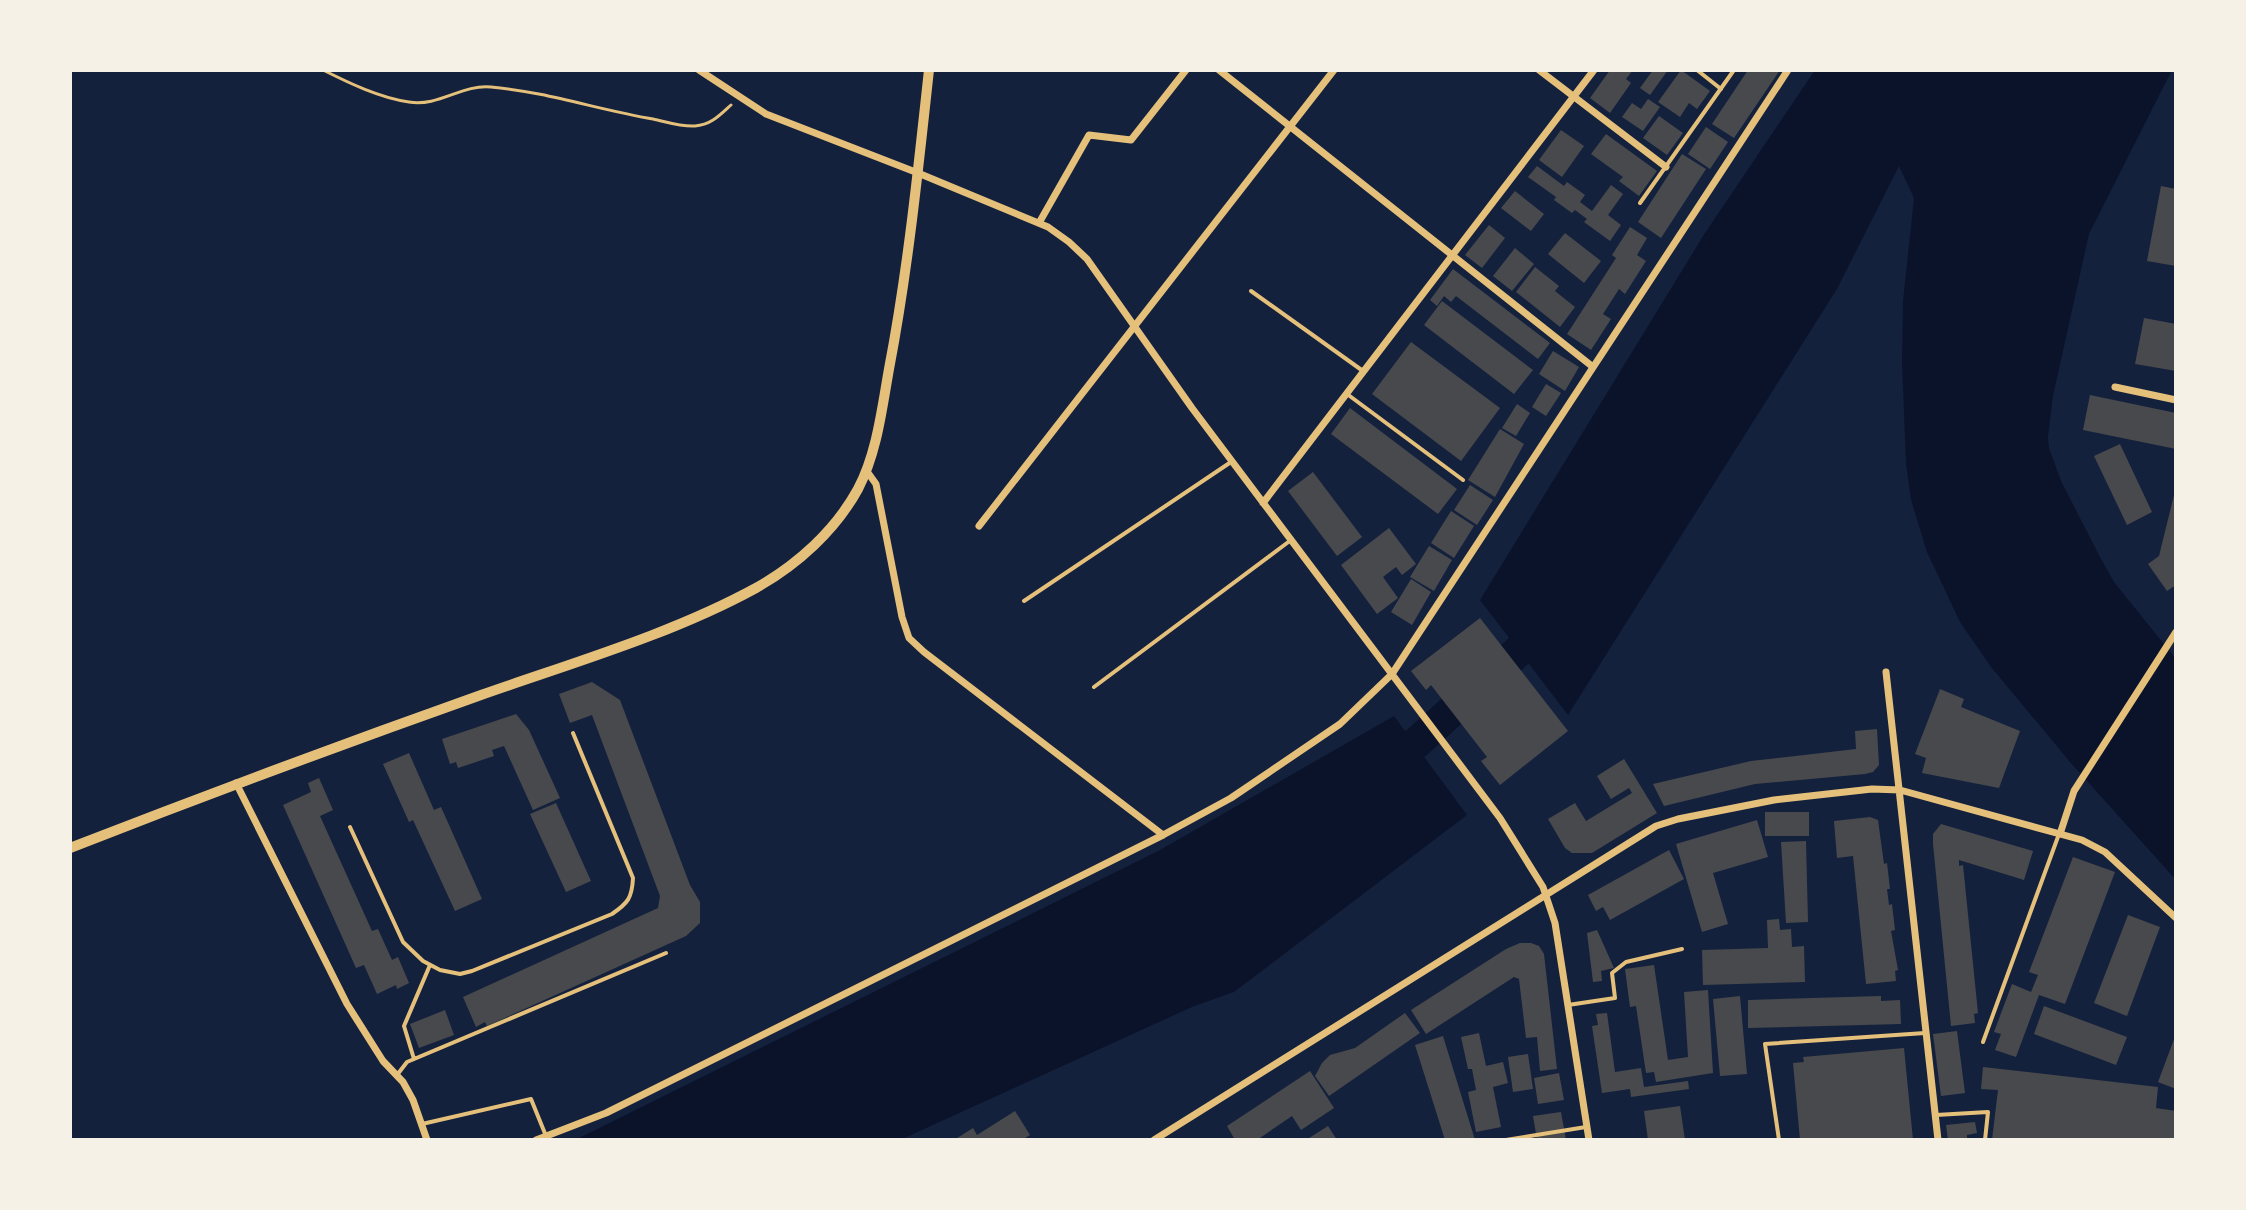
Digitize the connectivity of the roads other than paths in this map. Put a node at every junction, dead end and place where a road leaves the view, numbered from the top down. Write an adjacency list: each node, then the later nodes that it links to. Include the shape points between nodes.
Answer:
1 (699, 70): 15 (street, via 766,114)
2 (929, 70): 15 (main road)
3 (1186, 70): 17 (street, via 1131,140 1089,135)
4 (1219, 70): 13 (street)
5 (1334, 70): 13 (street)
6 (1539, 70): 12 (street)
7 (1594, 70): 12 (street)
8 (1697, 70): 11 (lane)
9 (1734, 70): 11 (lane)
10 (1788, 70): 21 (street)
11 (1721, 89): 14 (lane)
12 (1574, 97): 14 (street); 18 (street)
13 (1290, 127): 18 (street); 20 (street)
14 (1666, 167): 16 (lane)
15 (918, 173): 17 (street); 27 (main road, via 896,335)
16 (1640, 203)
17 (1039, 223): 20 (street, via 1087,259)
18 (1453, 255): 21 (street); 22 (street)
19 (1251, 291): 22 (lane)
20 (1136, 328): 26 (street); 30 (street)
21 (1593, 367): 35 (street)
22 (1363, 372): 24 (street)
23 (2115, 387): 25 (street)
24 (1347, 394): 28 (lane); 29 (street)
25 (2176, 400)
26 (1232, 461): 29 (street); 32 (lane)
27 (866, 470): 38 (main road, via 848,505 820,539 756,588 595,655); 42 (street, via 876,484 909,638)
28 (1463, 480)
29 (1263, 503): 31 (street)
30 (979, 526)
31 (1291, 540): 35 (street); 36 (lane)
32 (1024, 601)
33 (2176, 632): 41 (street, via 2074,791)
34 (1886, 672): 39 (street)
35 (1392, 674): 42 (street, via 1340,724 1231,798); 44 (street, via 1500,818)
36 (1094, 687)
37 (573, 733): 48 (lane, via 633,878 631,898 612,914 472,971 453,973)
38 (236, 783): 43 (main road); 53 (street, via 347,1004)
39 (1900, 790): 41 (street); 44 (street, via 1789,798 1678,819 1656,826); 50 (street)
40 (350, 827): 48 (lane, via 403,942)
41 (2060, 834): 45 (street, via 2105,852); 51 (lane)
42 (1163, 835): 57 (street, via 606,1113)
43 (70, 848)
44 (1546, 895): 49 (street); 60 (street)
45 (2176, 918)
46 (1682, 949): 49 (lane, via 1626,962 1612,973 1615,998)
47 (666, 953): 52 (lane)
48 (430, 965): 52 (lane, via 404,1026)
49 (1568, 1005): 56 (street)
50 (1927, 1033): 54 (street); 63 (lane, via 1765,1044)
51 (1983, 1042)
52 (414, 1059): 53 (lane)
53 (397, 1075): 55 (street)
54 (1936, 1115): 64 (street); 65 (lane, via 1988,1112)
55 (422, 1124): 57 (lane, via 531,1099); 58 (street)
56 (1588, 1127): 61 (lane); 62 (street)
57 (546, 1136): 59 (street)
58 (427, 1140)
59 (536, 1140)
60 (1154, 1140)
61 (1506, 1140)
62 (1589, 1140)
63 (1779, 1140)
64 (1938, 1140)
65 (1985, 1140)

